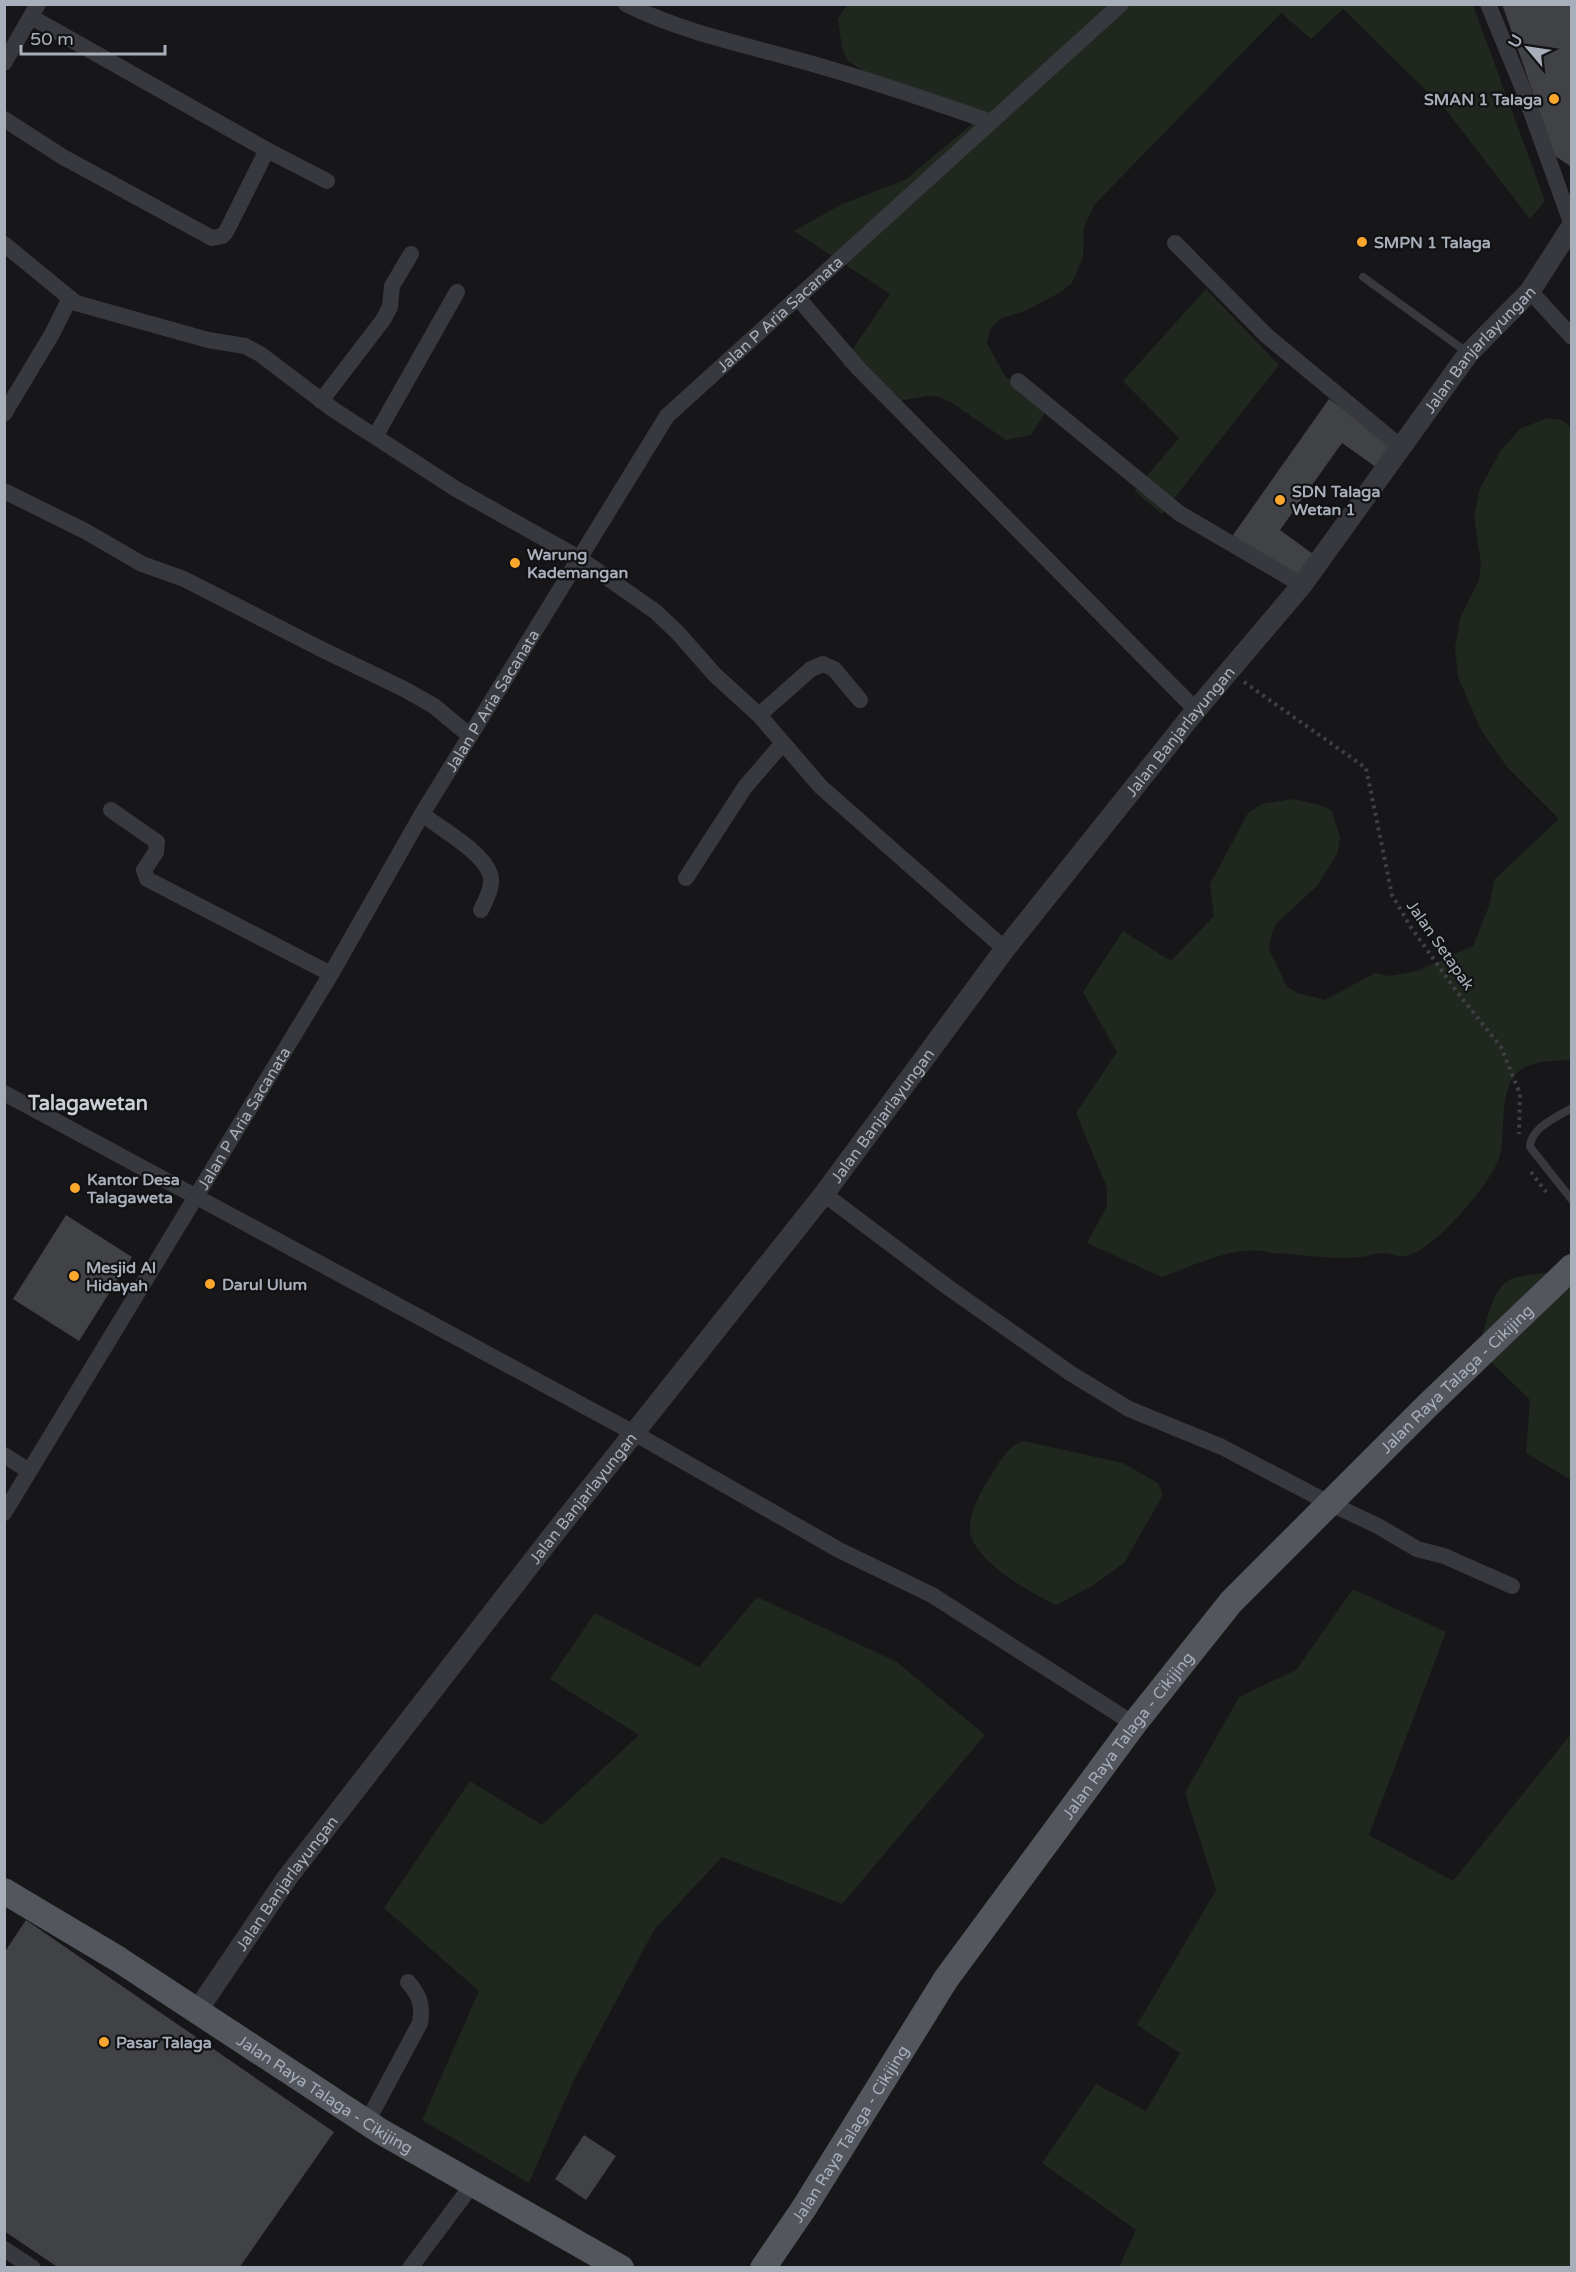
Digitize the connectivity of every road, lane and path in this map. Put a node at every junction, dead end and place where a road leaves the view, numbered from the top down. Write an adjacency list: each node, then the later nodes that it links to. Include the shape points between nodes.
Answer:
1 (626, 4): 7 (street, via 651,17 725,42 888,86)
2 (1121, 4): 7 (street, Jalan P Aria Sacanata)
3 (1488, 4): 10 (street)
4 (34, 11): 5 (street); 8 (street)
5 (4, 63)
6 (4, 119): 8 (street, via 120,190 217,238 226,232)
7 (991, 122): 18 (street, Jalan P Aria Sacanata)
8 (267, 150): 9 (street)
9 (327, 181)
10 (1572, 226): 15 (street, Jalan Banjarlayungan)
11 (4, 243): 17 (street)
12 (1175, 243): 25 (street, via 1267,336)
13 (411, 254): 22 (street, via 392,285 390,307 383,320)
14 (1363, 277): 20 (lane)
15 (1530, 291): 19 (street); 20 (street, Jalan Banjarlayungan)
16 (457, 292): 24 (street)
17 (70, 298): 22 (street, via 108,314 245,346); 23 (street)
18 (798, 298): 27 (street, Jalan P Aria Sacanata, via 667,416); 31 (street, via 859,369)
19 (1572, 337)
20 (1468, 354): 25 (street, Jalan Banjarlayungan)
21 (1018, 381): 28 (street, via 1179,513)
22 (321, 402): 24 (street)
23 (4, 414)
24 (376, 435): 27 (street, via 456,489)
25 (1402, 448): 28 (street, Jalan Banjarlayungan)
26 (4, 491): 33 (street, via 142,564 184,579 404,689 434,706)
27 (579, 558): 32 (street, via 656,612); 33 (street, Jalan P Aria Sacanata)
28 (1302, 585): 29 (street, Jalan Banjarlayungan)
29 (1229, 671): 31 (street, Jalan Banjarlayungan); 43 (path, Jalan Setapak, via 1366,768 1392,895 1437,964 1501,1047 1520,1094)
30 (860, 700): 32 (street, via 834,669 823,664 811,669)
31 (1196, 710): 39 (street, Jalan Banjarlayungan)
32 (759, 715): 34 (street)
33 (471, 736): 36 (street, Jalan P Aria Sacanata)
34 (783, 743): 37 (street, via 745,787); 39 (street, via 821,788)
35 (111, 810): 40 (street, via 157,842 156,852 144,870 147,879)
36 (422, 814): 38 (street, via 473,851 490,874 490,888); 40 (street, Jalan P Aria Sacanata)
37 (686, 878)
38 (481, 910)
39 (1005, 949): 46 (street, Jalan Banjarlayungan)
40 (331, 974): 45 (street, Jalan P Aria Sacanata)
41 (4, 1093): 45 (street)
42 (1572, 1108): 48 (lane, via 1534,1133 1530,1140 1530,1147)
43 (1519, 1136)
44 (1530, 1167): 47 (path, via 1533,1178)
45 (196, 1194): 50 (street, via 459,1341); 52 (street, Jalan P Aria Sacanata)
46 (824, 1194): 50 (street, Jalan Banjarlayungan); 53 (street, via 1070,1373 1129,1409 1222,1447)
47 (1553, 1200)
48 (1572, 1200)
49 (1572, 1267): 53 (main road, Jalan Raya Talaga - Cikijing)
50 (634, 1433): 56 (street, via 839,1550 932,1595); 59 (street, Jalan Banjarlayungan, via 287,1878)
51 (4, 1455): 52 (street)
52 (29, 1471): 54 (street, Jalan P Aria Sacanata)
53 (1329, 1503): 55 (street, via 1417,1549 1444,1556); 56 (main road, Jalan Raya Talaga - Cikijing, via 1231,1602)
54 (4, 1513)
55 (1512, 1586)
56 (1134, 1724): 66 (main road, Jalan Raya Talaga - Cikijing, via 946,1979)
57 (4, 1891): 59 (main road, Jalan Raya Talaga - Cikijing)
58 (408, 1982): 60 (street, via 420,1995 420,2023)
59 (197, 2011): 60 (main road, Jalan Raya Talaga - Cikijing)
60 (367, 2122): 61 (main road, Jalan Raya Talaga - Cikijing)
61 (472, 2185): 64 (street); 65 (main road, Jalan Raya Talaga - Cikijing)
62 (4, 2249): 63 (street)
63 (33, 2268)
64 (410, 2268)
65 (621, 2268)
66 (763, 2268)

